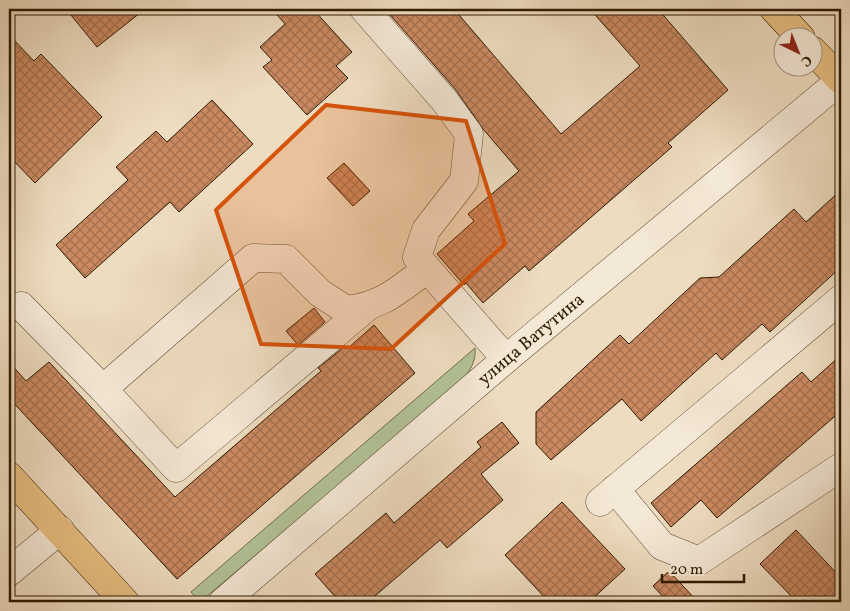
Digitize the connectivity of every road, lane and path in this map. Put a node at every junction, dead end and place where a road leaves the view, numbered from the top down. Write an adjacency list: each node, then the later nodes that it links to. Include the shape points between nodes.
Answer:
1 (364, 9): 6 (street, via 444,100 469,134 464,181 426,230 417,257)
2 (774, 9): 3 (main road)
3 (792, 28)
4 (822, 60): 5 (main road)
5 (841, 80): 10 (street, улица Ватутина)
6 (427, 269): 9 (street, via 383,301); 10 (street)
7 (841, 299): 12 (street, via 607,496 662,546 699,561)
8 (21, 306): 11 (street)
9 (366, 308): 11 (street, via 346,310 320,293 286,259 253,258); 11 (street, via 176,468)
10 (506, 359): 17 (street, улица Ватутина)
11 (103, 389)
12 (841, 467)
13 (9, 476): 14 (main road)
14 (60, 530): 15 (street); 16 (main road)
15 (9, 572)
16 (125, 602)
17 (224, 602)

